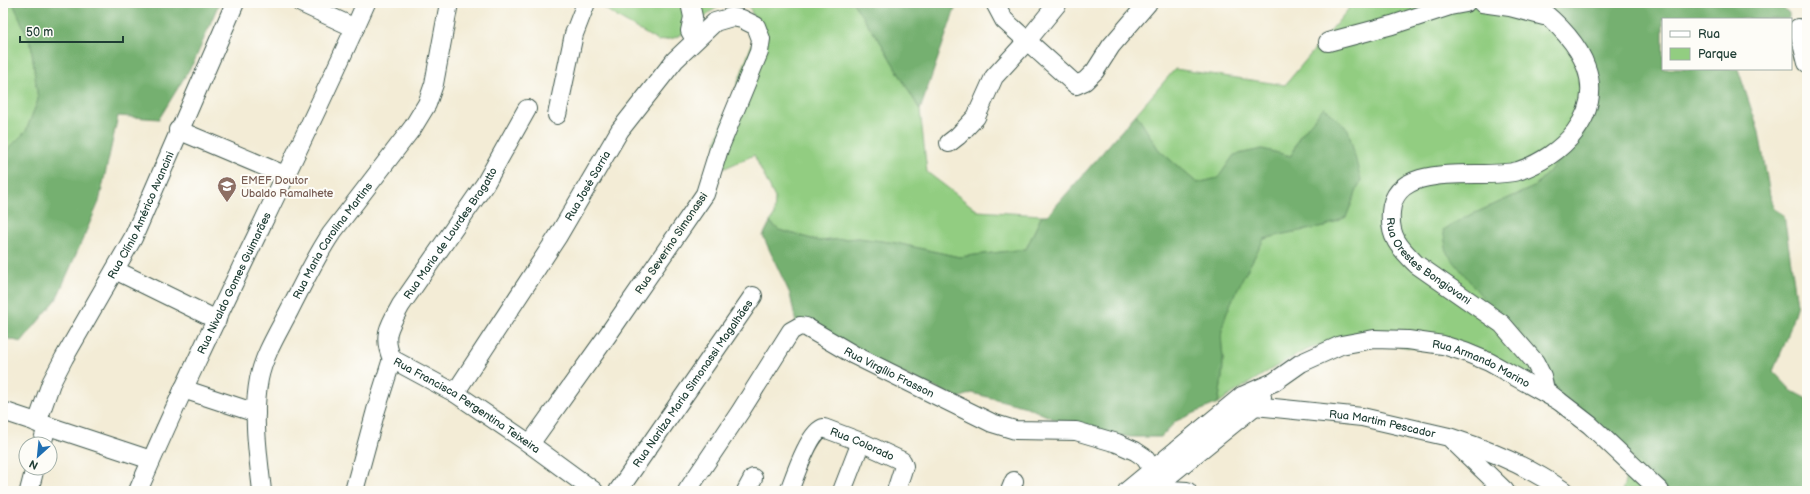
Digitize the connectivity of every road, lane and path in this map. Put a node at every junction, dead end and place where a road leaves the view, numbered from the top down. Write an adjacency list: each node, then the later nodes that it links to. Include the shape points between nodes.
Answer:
1 (235, 3): 23 (street, Rua Clínio Américo Avancini)
2 (301, 3): 15 (street)
3 (366, 3): 15 (street, Rua Nivaldo Gomes Guimarães)
4 (449, 3): 35 (street, Rua Maria Carolina Martins, via 434,84 427,104 413,128 331,234 314,262 263,366 259,379)
5 (586, 3): 22 (street, via 574,34)
6 (690, 3): 17 (street, via 693,17 690,31)
7 (995, 3): 18 (street, via 1004,20)
8 (1058, 3): 18 (street)
9 (1148, 3): 18 (street, via 1111,46 1095,71 1080,84 1072,82)
10 (1466, 3): 19 (street)
11 (1482, 3): 13 (street)
12 (1532, 3): 13 (street, Rua Orestes Bongiovani)
13 (1550, 17): 33 (street, Rua Orestes Bongiovani, via 1564,30 1586,66 1590,90 1588,105 1577,131 1554,152 1517,171 1417,179 1396,197 1391,208 1390,220 1396,242 1404,252 1416,264 1502,324 1535,362 1545,390)
14 (751, 23): 17 (street, Rua José Sarria, via 732,17 723,19 715,22); 40 (street, Rua Severino Simonassi, via 760,33 759,52 719,149 705,194)
15 (355, 28): 25 (street, Rua Nivaldo Gomes Guimarães)
16 (1798, 28): 20 (street)
17 (695, 40): 31 (street, Rua José Sarria, via 675,60 620,130 558,236)
18 (1027, 41): 24 (street, via 994,77 976,117)
19 (1328, 42)
20 (1807, 63)
21 (527, 109): 29 (street, Rua Maria de Lourdes Bragatto, via 497,166 391,323 387,345)
22 (557, 115)
23 (178, 130): 25 (street); 26 (street, Rua Clínio Américo Avancini, via 133,238)
24 (949, 143)
25 (287, 176): 28 (street, Rua Nivaldo Gomes Guimarães)
26 (115, 270): 28 (street); 36 (street, Rua Clínio Américo Avancini, via 54,377)
27 (754, 296): 49 (street, Rua Narilza Maria Simonassi Magalhães)
28 (217, 320): 30 (street, Rua Nivaldo Gomes Guimarães)
29 (392, 359): 31 (street, Rua Francisca Pergentina Teixeira); 47 (street, Rua Francisca Pergentina Teixeira)
30 (183, 388): 35 (street); 41 (street, Rua Nivaldo Gomes Guimarães)
31 (455, 393): 40 (street, Rua Francisca Pergentina Teixeira)
32 (1248, 401): 33 (street, Rua Armando Marino, via 1301,364 1341,345 1374,339 1408,340 1443,345 1465,352 1489,362); 38 (street, Rua Martim Pescador, via 1362,417); 43 (street, Rua Armando Marino)
33 (1559, 401): 58 (street, Rua Armando Marino, via 1590,425)
34 (3, 411): 36 (street)
35 (256, 413): 46 (street, Rua Maria Carolina Martins)
36 (42, 424): 37 (street, Rua Clínio Américo Avancini); 41 (street)
37 (42, 436)
38 (1449, 437): 56 (street, Rua Martim Pescador); 57 (street, via 1515,462 1543,476)
39 (861, 442): 51 (street, Rua Colorado, via 819,428 802,458); 52 (street); 53 (street, Rua Colorado, via 904,463)
40 (530, 444): 48 (street, Rua Francisca Pergentina Teixeira)
41 (151, 460): 45 (street, Rua Nivaldo Gomes Guimarães)
42 (33, 476): 44 (street)
43 (1154, 482): 50 (street, Rua Virgílio Frasson, via 1144,457 1135,451 1076,431 1015,430 992,423 800,326 791,331); 54 (street, Rua Armando Marino); 55 (street)
44 (28, 491)
45 (138, 491)
46 (262, 491)
47 (354, 491)
48 (594, 491)
49 (618, 491)
50 (687, 491)
51 (789, 491)
52 (842, 491)
53 (896, 491)
54 (1128, 491)
55 (1187, 491)
56 (1505, 491)
57 (1564, 491)
58 (1660, 491)

